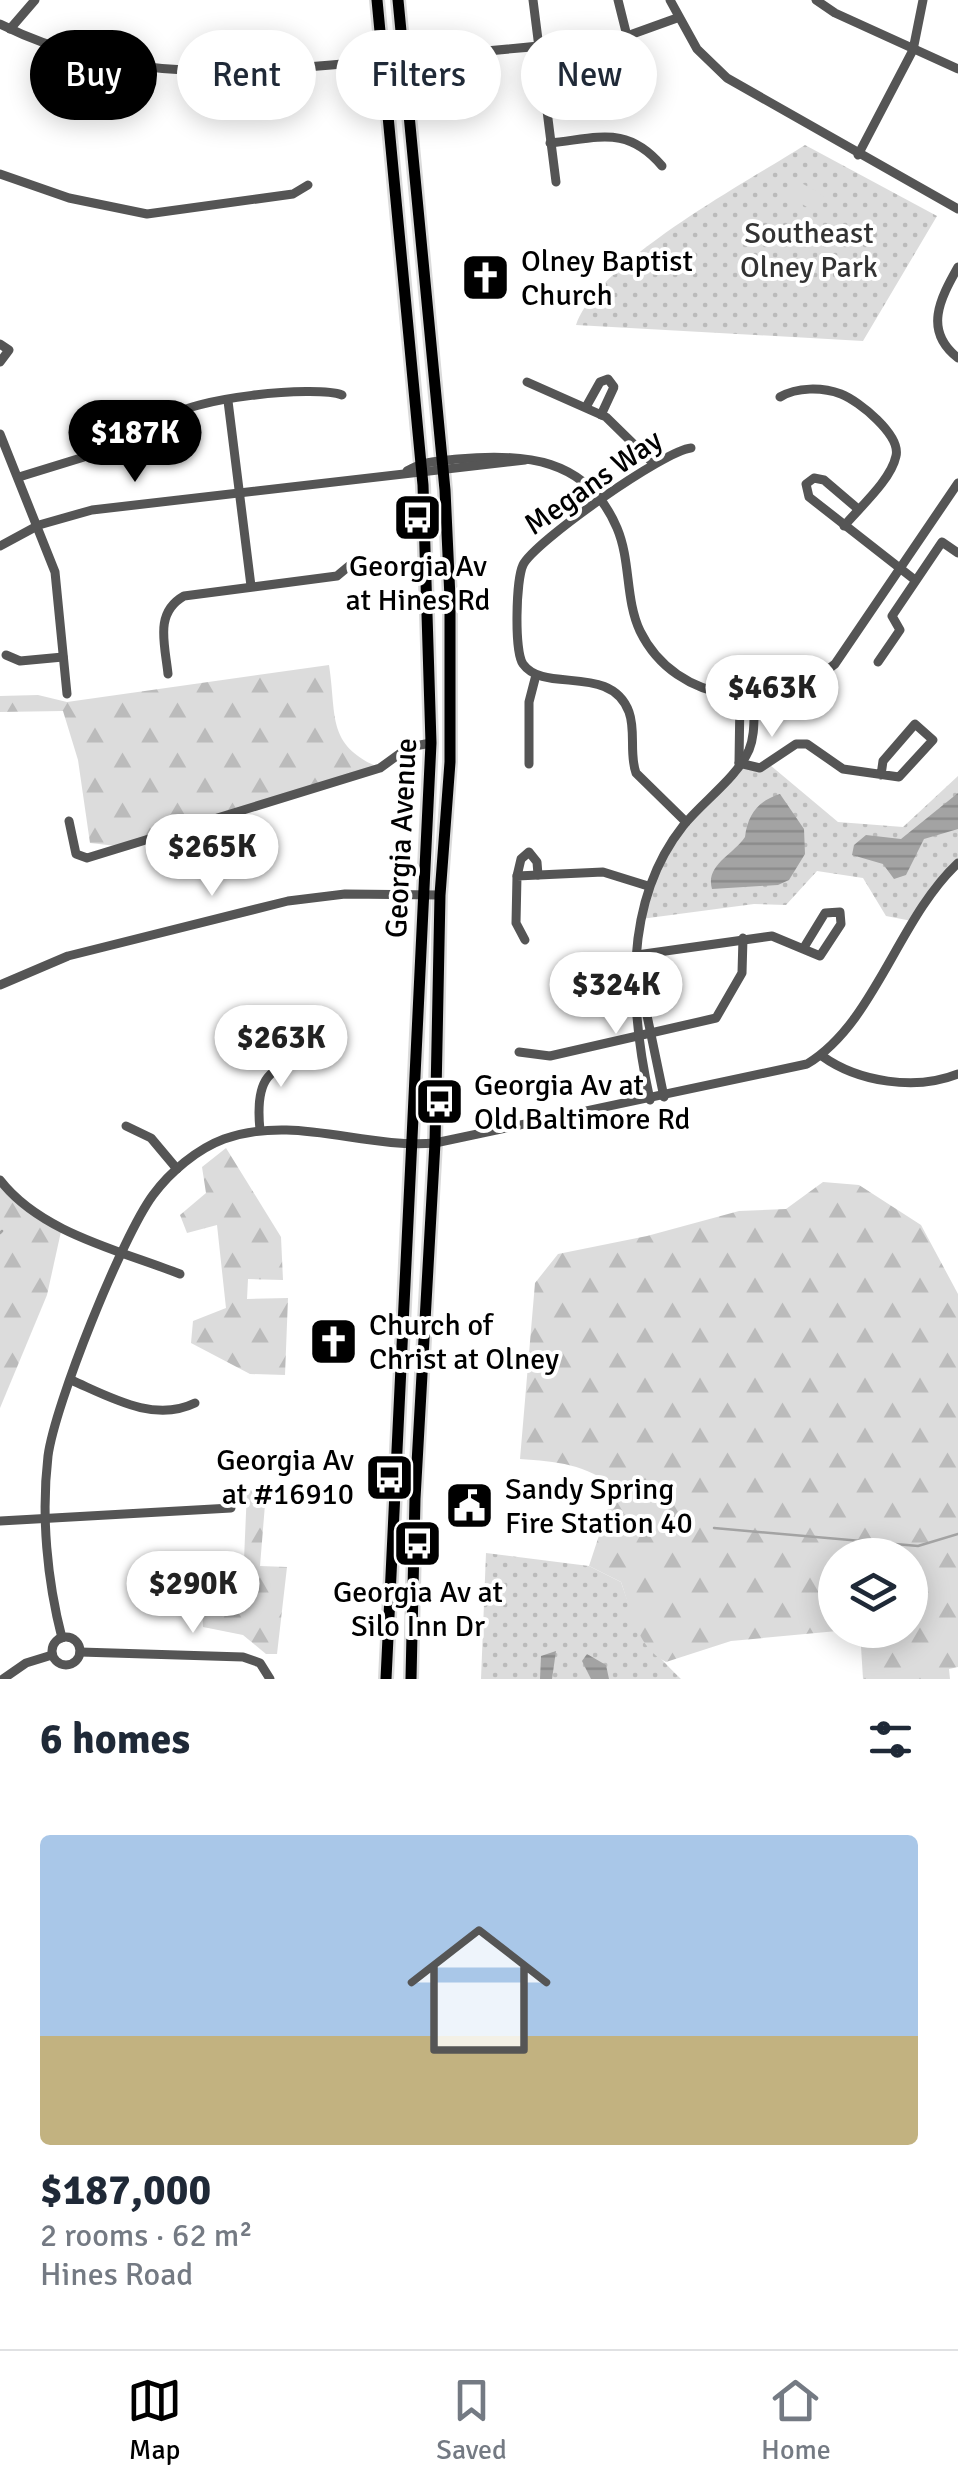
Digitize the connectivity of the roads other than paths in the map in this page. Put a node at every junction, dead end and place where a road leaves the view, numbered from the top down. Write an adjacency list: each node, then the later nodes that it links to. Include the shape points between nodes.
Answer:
1 (34, 0): 10 (street)
2 (377, 0): 11 (main road, Georgia Avenue)
3 (398, 0): 12 (main road, Georgia Avenue)
4 (533, 0): 13 (street)
5 (618, 0): 14 (street)
6 (670, 0): 9 (street)
7 (816, 0): 16 (street)
8 (923, 0): 16 (street)
9 (677, 18): 15 (street); 23 (street, via 697,50 728,78)
10 (5, 27): 17 (street, via 73,52 173,70 258,73)
11 (380, 30)
12 (401, 30)
13 (538, 30)
14 (625, 30)
15 (643, 30)
16 (913, 50): 18 (street); 23 (street)
17 (336, 65)
18 (958, 69)
19 (389, 120): 45 (main road, Georgia Avenue)
20 (410, 120): 44 (main road, Georgia Avenue)
21 (548, 120): 22 (street)
22 (550, 143): 24 (street, via 627,138 646,146); 26 (street)
23 (858, 154): 28 (street)
24 (662, 166)
25 (0, 174): 27 (street, via 69,198 147,214 293,194)
26 (556, 182)
27 (308, 185)
28 (958, 209)
29 (958, 267): 31 (street, via 936,320)
30 (0, 344): 32 (street, via 9,350)
31 (958, 358)
32 (0, 362)
33 (527, 382): 37 (street)
34 (342, 395): 36 (street, via 325,389)
35 (780, 397): 50 (street, via 791,390 843,395 892,437 892,467)
36 (228, 401): 39 (street, via 182,408); 48 (street)
37 (586, 407): 38 (street); 38 (street, via 600,382 612,381)
38 (601, 415): 43 (street)
39 (169, 419)
40 (0, 436): 46 (street)
41 (691, 448): 43 (street, Megans Way)
42 (84, 457): 46 (street)
43 (653, 463): 49 (street, Megans Way)
44 (443, 466): 45 (street); 49 (street, via 512,454 570,472); 78 (main road, Georgia Avenue, via 450,723)
45 (422, 469): 48 (street); 67 (main road, Georgia Avenue)
46 (19, 477): 51 (street)
47 (958, 483): 56 (street)
48 (240, 492): 51 (street, via 92,510); 58 (street)
49 (601, 501): 63 (street, Megans Way, via 521,570 518,652); 66 (street, via 619,534 635,618 652,651 688,682)
50 (858, 508): 52 (street); 52 (street, via 824,480 807,482 809,498)
51 (39, 525): 53 (street); 60 (street, via 55,572)
52 (844, 526): 56 (street)
53 (0, 546)
54 (958, 553): 57 (street, via 942,542)
55 (349, 566): 58 (street, via 337,576)
56 (900, 571): 57 (street); 65 (street, via 824,673 789,690)
57 (915, 580): 61 (street, via 892,616 900,630)
58 (251, 586): 62 (street, via 174,602 162,623)
59 (6, 655): 60 (street, via 20,661)
60 (63, 657): 64 (street)
61 (878, 662)
62 (168, 674)
63 (536, 675): 68 (street); 72 (street, via 591,681 625,704 636,773)
64 (67, 694)
65 (755, 696): 66 (street); 69 (street, via 751,743)
66 (740, 697): 69 (street)
67 (431, 742): 71 (street, via 409,747 380,768 87,858 76,854); 77 (main road, Georgia Avenue)
68 (529, 764)
69 (739, 764): 70 (street, via 760,768 796,744 807,744 843,769); 72 (street)
70 (880, 775): 70 (street, via 900,777 933,740 915,724)
71 (70, 821)
72 (686, 822): 76 (street)
73 (958, 863): 88 (street, via 912,920 838,1042)
74 (538, 875): 75 (street); 75 (street, via 529,852); 76 (street, via 602,872)
75 (517, 876): 80 (street, via 516,923)
76 (648, 886): 82 (street)
77 (424, 894): 78 (street); 84 (street, via 288,901 68,956); 96 (main road, Georgia Avenue)
78 (440, 895): 95 (main road, Georgia Avenue)
79 (744, 938): 81 (street, via 772,936); 82 (street); 85 (street, via 742,973 722,1013)
80 (524, 940)
81 (804, 948): 81 (street, via 823,954 842,924 840,912 825,913)
82 (638, 955): 83 (street)
83 (638, 970): 85 (street); 86 (street)
84 (0, 985)
85 (651, 1034): 86 (street); 91 (street)
86 (636, 1037): 87 (street, via 550,1056); 92 (street)
87 (519, 1052)
88 (822, 1056): 90 (street, via 841,1070 901,1082); 91 (street, via 783,1073)
89 (318, 1064): 94 (street, via 286,1065 264,1080 256,1100)
90 (958, 1074)
91 (664, 1096): 92 (street)
92 (650, 1100): 95 (street)
93 (126, 1126): 97 (street, via 150,1138)
94 (260, 1130): 96 (street, via 334,1131); 97 (street, via 222,1140)
95 (435, 1144): 96 (street); 114 (main road, Georgia Avenue)
96 (409, 1145): 109 (main road, Georgia Avenue)
97 (177, 1169): 99 (street, via 154,1194)
98 (0, 1180): 99 (street, via 45,1220)
99 (123, 1252): 100 (street); 101 (street)
100 (180, 1274)
101 (71, 1380): 102 (street, via 150,1409); 104 (street, via 49,1452)
102 (195, 1403)
103 (231, 1508): 104 (street)
104 (47, 1518): 105 (street); 106 (street, via 50,1593)
105 (0, 1520)
106 (62, 1638): 107 (street, via 75,1640); 108 (street)
107 (80, 1652): 108 (street, via 66,1666); 111 (street, via 253,1659)
108 (52, 1655): 110 (street)
109 (386, 1660): 112 (main road); 113 (main road, Georgia Avenue)
110 (3, 1679)
111 (270, 1679)
112 (378, 1679)
113 (386, 1679)
114 (411, 1679)

